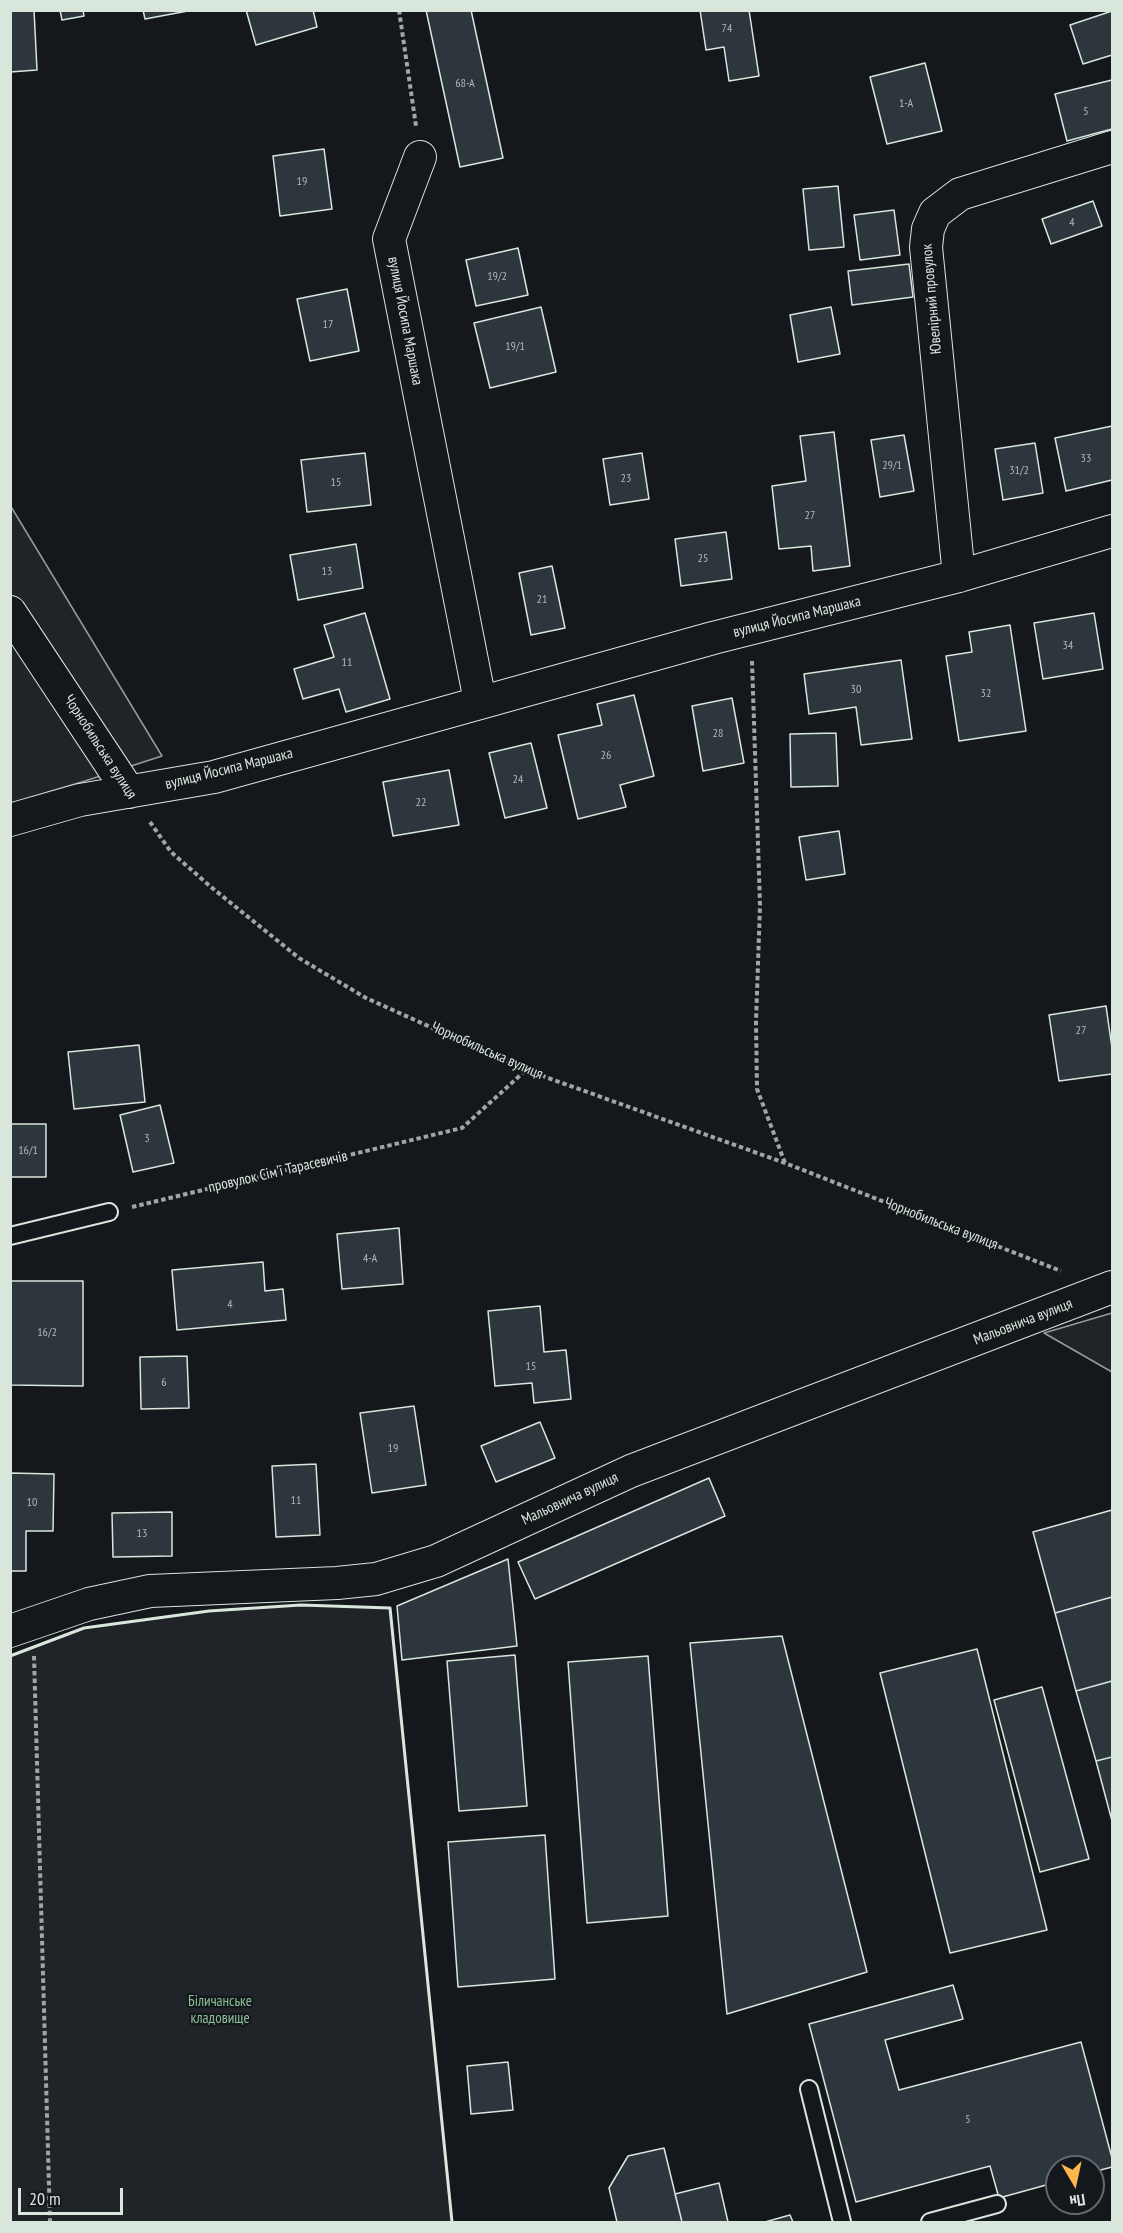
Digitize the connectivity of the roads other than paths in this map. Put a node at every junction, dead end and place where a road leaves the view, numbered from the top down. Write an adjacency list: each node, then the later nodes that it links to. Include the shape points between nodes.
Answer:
1 (1113, 147): 4 (street, Ювелірний провулок, via 960,194 936,213 928,229 926,248)
2 (420, 157): 6 (street, вулиця Йосипа Маршака, via 389,239)
3 (1113, 531): 4 (street, вулиця Йосипа Маршака)
4 (959, 576): 6 (street, вулиця Йосипа Маршака)
5 (10, 612): 7 (street, Чорнобильська вулиця)
6 (480, 701): 7 (street, вулиця Йосипа Маршака, via 214,777)
7 (129, 792): 8 (street, вулиця Йосипа Маршака, via 80,800)
8 (10, 820)
9 (109, 1212): 10 (lane)
10 (10, 1236)
11 (1111, 1288): 12 (street, Мальовнича вулиця, via 631,1471 426,1564 356,1581 150,1591 89,1604)
12 (20, 1628)
13 (809, 2089): 15 (lane)
14 (997, 2204): 16 (lane)
15 (842, 2223)
16 (930, 2223)

